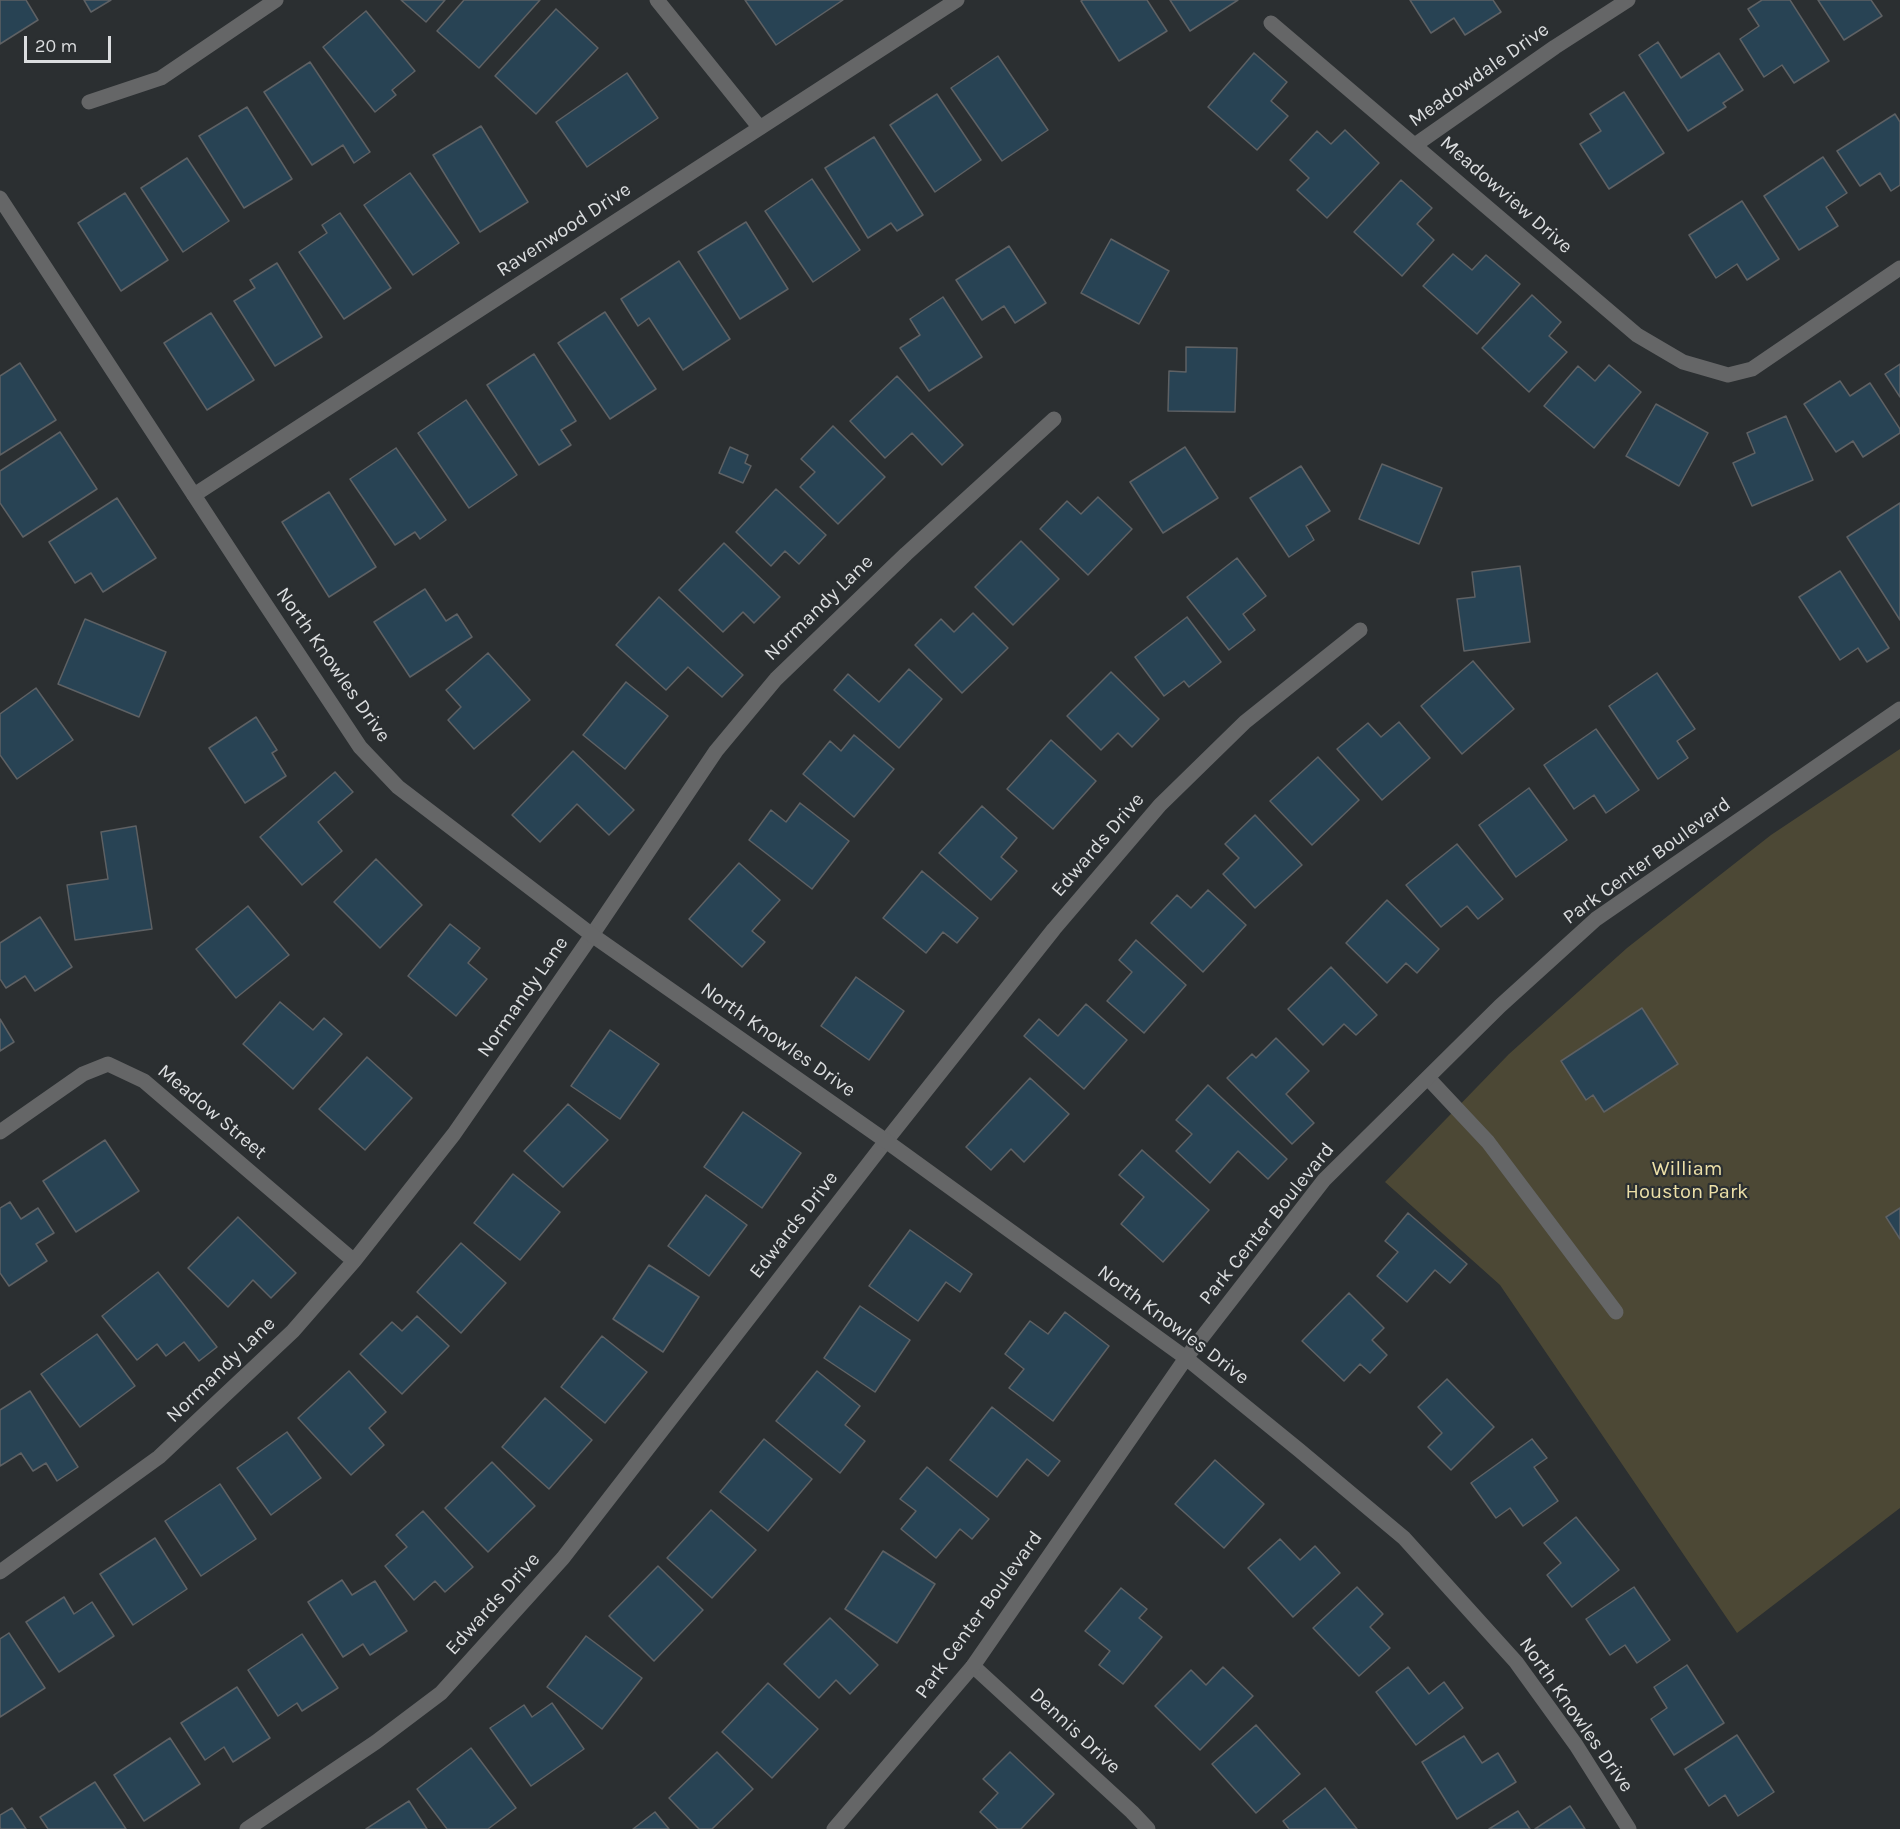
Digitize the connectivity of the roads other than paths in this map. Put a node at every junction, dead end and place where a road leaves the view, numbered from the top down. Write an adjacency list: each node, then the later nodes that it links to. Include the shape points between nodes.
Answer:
1 (276, 0): 6 (street, via 161,78)
2 (657, 0): 7 (street)
3 (957, 0): 7 (street, Ravenwood Drive)
4 (1628, 0): 8 (street, Meadowdale Drive)
5 (1271, 23): 8 (street, Meadowview Drive)
6 (89, 102)
7 (760, 128): 12 (street, Ravenwood Drive)
8 (1415, 145): 10 (street, Meadowview Drive, via 1637,335 1683,362 1728,375 1752,369)
9 (0, 198): 12 (street, North Knowles Drive)
10 (1900, 268)
11 (1054, 419): 15 (street, Normandy Lane, via 776,679 716,751)
12 (194, 495): 15 (street, North Knowles Drive, via 360,747 398,787)
13 (1360, 630): 18 (street, Edwards Drive, via 1245,722 1160,805 1054,929)
14 (1900, 709): 16 (street, Park Center Boulevard, via 1596,919)
15 (592, 935): 18 (street, North Knowles Drive); 19 (street, Normandy Lane, via 454,1134)
16 (1428, 1078): 20 (street, via 1488,1142); 21 (street, Park Center Boulevard, via 1324,1180)
17 (0, 1132): 19 (street, Meadow Street, via 83,1074 108,1064 144,1081)
18 (886, 1141): 21 (street, North Knowles Drive); 24 (street, Edwards Drive, via 563,1558 441,1693)
19 (354, 1261): 22 (street, Normandy Lane, via 293,1331 159,1457)
20 (1616, 1312)
21 (1186, 1358): 23 (street, Park Center Boulevard); 27 (street, North Knowles Drive, via 1404,1538 1516,1662 1576,1745)
22 (0, 1572)
23 (973, 1666): 25 (street, Park Center Boulevard); 26 (street, Dennis Drive)
24 (247, 1829)
25 (834, 1829)
26 (1148, 1829)
27 (1629, 1829)

